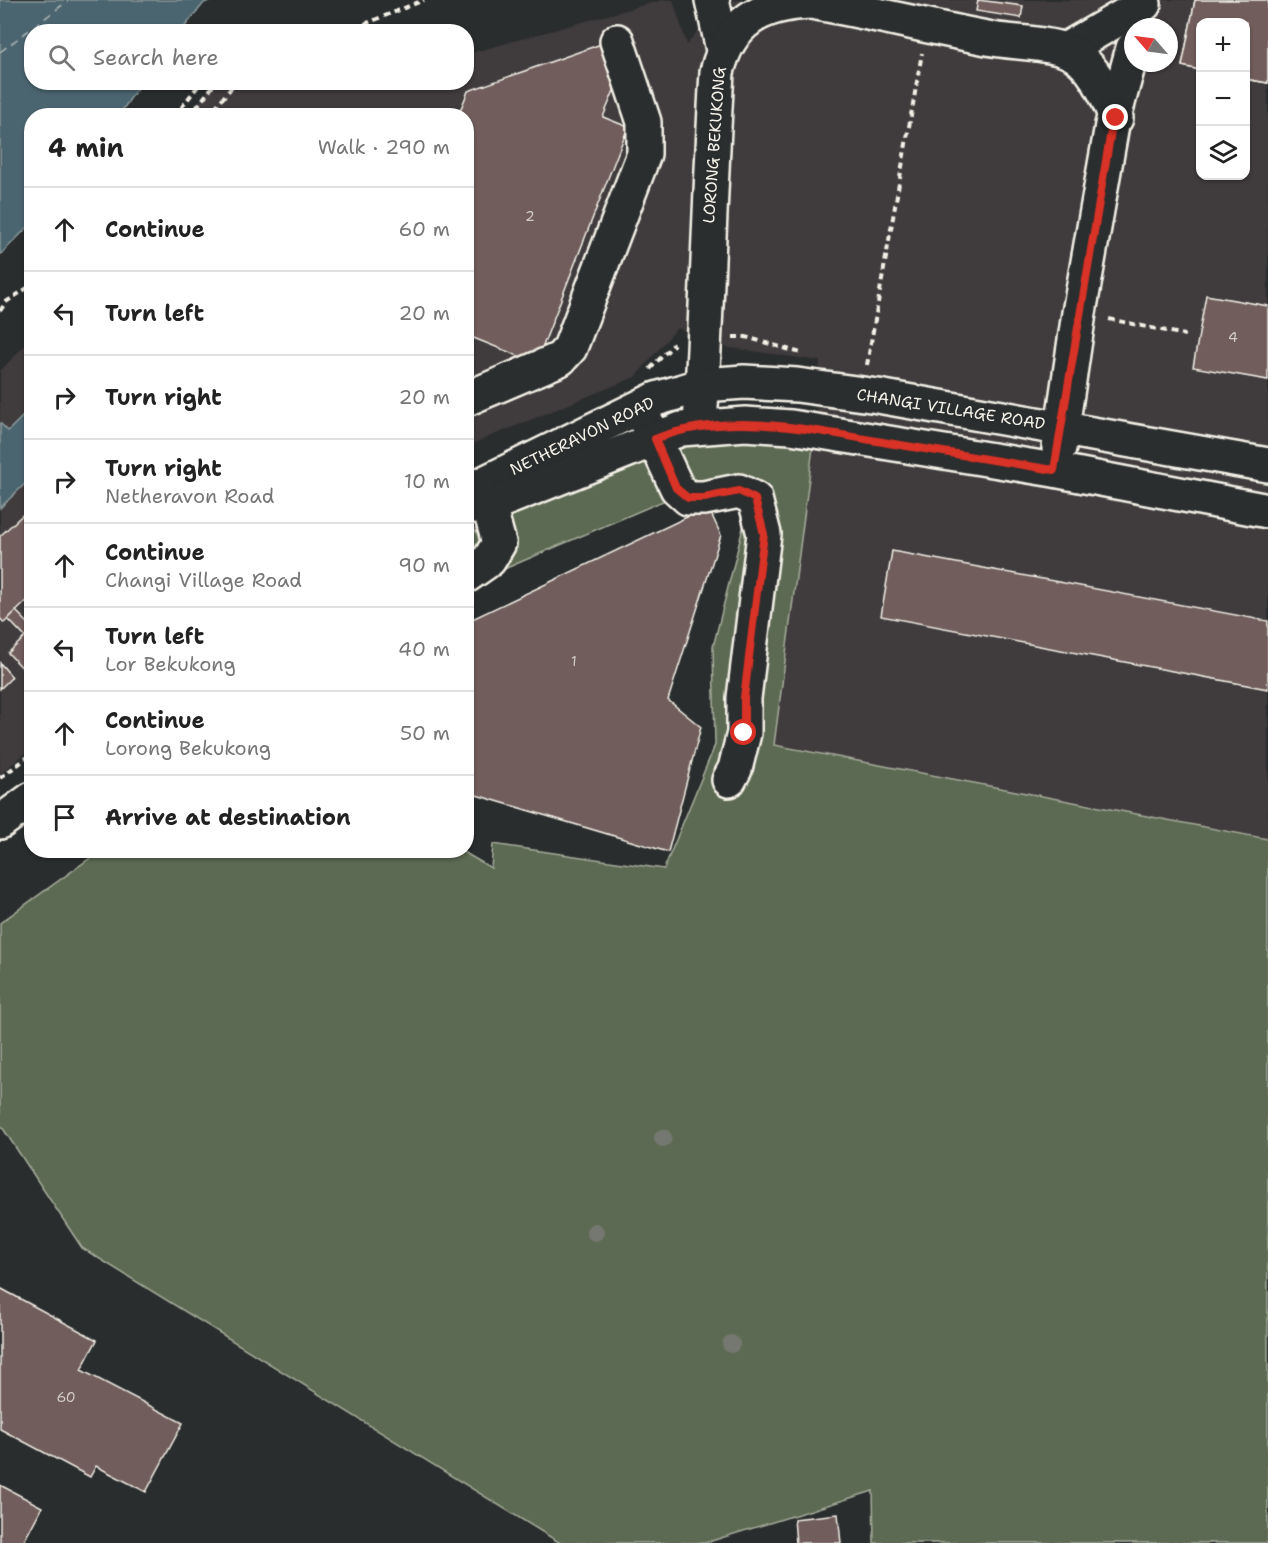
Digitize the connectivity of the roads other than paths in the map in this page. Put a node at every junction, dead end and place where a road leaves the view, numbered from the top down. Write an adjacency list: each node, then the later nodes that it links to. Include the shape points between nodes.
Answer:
1 (712, 0): 6 (street)
2 (781, 2): 3 (street, LORONG BEKUKONG); 6 (street, LORONG BEKUKONG, via 757,12)
3 (873, 7): 7 (street, LORONG BEKUKONG, via 925,26)
4 (1142, 10): 7 (street)
5 (617, 41): 11 (street, via 644,122 644,154 571,309 570,348 560,359)
6 (723, 50): 10 (street, LORONG BEKUKONG, via 717,72 708,221)
7 (1065, 50): 9 (street, LORONG BEKUKONG, via 1093,74)
8 (1127, 72): 9 (street)
9 (1116, 118): 14 (street, via 1079,313)
10 (703, 385): 12 (street, NETHERAVON ROAD); 13 (street, LORONG BEKUKONG); 14 (street, CHANGI VILLAGE ROAD, via 797,385)
11 (474, 396)
12 (638, 407): 15 (street); 18 (street, NETHERAVON ROAD)
13 (700, 425): 15 (street, NETHERAVON ROAD); 17 (street, via 791,427)
14 (1063, 428): 16 (street, CHANGI VILLAGE ROAD); 17 (street)
15 (655, 439): 19 (street, NETHERAVON ROAD); 23 (street, via 676,488 688,498 739,491 755,499 764,534 744,698 744,733)
16 (1268, 465)
17 (1054, 470): 21 (street)
18 (474, 495)
19 (474, 496)
20 (474, 498): 22 (street, via 499,543 489,560)
21 (1268, 511)
22 (474, 570)
23 (729, 780)
24 (24, 805): 25 (street)
25 (0, 822)

